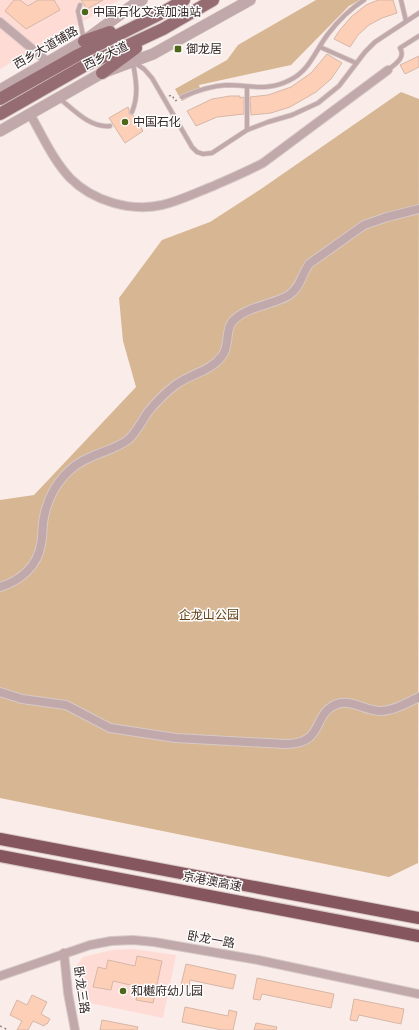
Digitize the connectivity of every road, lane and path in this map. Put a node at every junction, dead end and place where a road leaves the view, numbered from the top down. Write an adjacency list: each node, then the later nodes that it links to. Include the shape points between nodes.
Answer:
1 (184, 0): 9 (main road, 西乡大道)
2 (213, 0): 12 (main road, 西乡大道)
3 (250, 0): 17 (street, via 154,54)
4 (364, 0): 15 (lane, via 337,23)
5 (402, 0): 10 (lane)
6 (134, 2): 14 (street, 西乡大道辅路)
7 (80, 5): 14 (lane, via 78,11)
8 (419, 13): 10 (lane)
9 (158, 15): 14 (main road); 25 (main road, 西乡大道, via 78,55)
10 (406, 21): 18 (lane, via 375,42)
11 (0, 22): 16 (street)
12 (163, 29): 20 (main road); 28 (main road, 西乡大道, via 84,66)
13 (419, 36): 19 (lane, via 400,48 400,60)
14 (84, 41): 16 (street, 西乡大道辅路)
15 (320, 47): 18 (lane); 21 (lane, via 308,66 291,80 269,87)
16 (48, 62): 22 (street, 西乡大道辅路)
17 (133, 62): 20 (street); 26 (lane, via 149,74); 27 (lane, via 137,92)
18 (356, 63): 31 (lane, via 339,86 318,103)
19 (388, 70): 29 (street, via 263,163 178,200 147,207 102,199 80,187 61,166)
20 (102, 72): 24 (street)
21 (247, 87): 23 (lane, via 214,86); 31 (lane)
22 (0, 90)
23 (182, 97): 26 (path, via 175,101 172,95 169,96 172,101)
24 (59, 98): 29 (street); 30 (lane, via 93,124)
25 (0, 100)
26 (167, 103): 31 (lane, via 197,152 212,153)
27 (132, 112)
28 (0, 114)
29 (30, 114): 32 (street)
30 (110, 126)
31 (247, 130)
32 (0, 131)
33 (419, 209): 34 (street, via 364,225 309,264 297,287 290,294 259,306 233,322 229,328 228,345 218,362 175,385 160,398 128,439 116,447 89,457 64,476 48,502 37,557 21,577)
34 (0, 587)
35 (0, 692): 36 (street, via 22,699 66,705 110,728 176,738 285,744 296,744 306,740 314,733 323,715 338,704 357,704 381,711 394,709)
36 (419, 697)
37 (0, 838): 39 (highway, 京港澳高速)
38 (0, 856): 40 (highway, 京港澳高速)
39 (419, 918)
40 (419, 936)
41 (64, 953): 42 (street, 卧龙一路); 43 (street, 卧龙一路, via 122,940 149,941 258,960); 46 (street, 卧龙三路)
42 (0, 976)
43 (419, 994)
44 (0, 1026): 45 (path)
45 (8, 1030)
46 (75, 1030)

